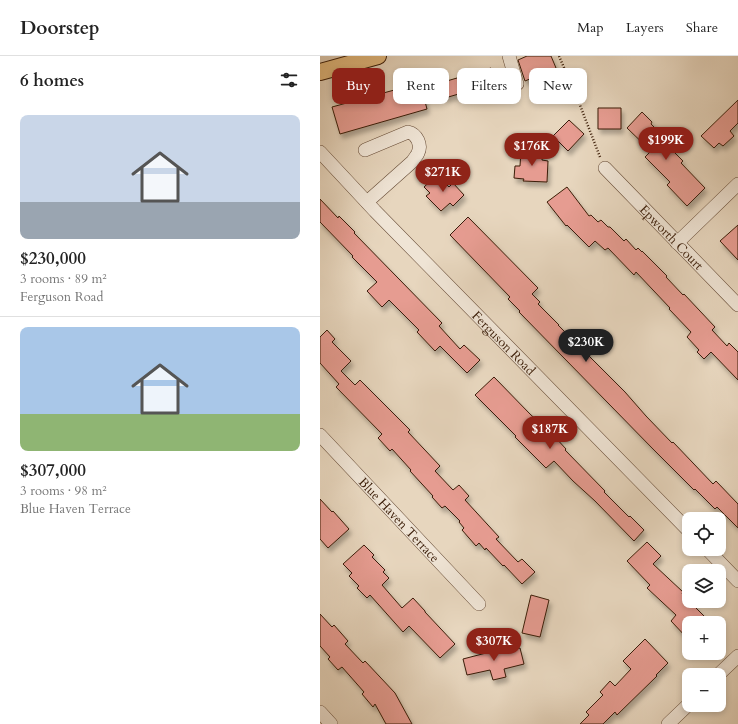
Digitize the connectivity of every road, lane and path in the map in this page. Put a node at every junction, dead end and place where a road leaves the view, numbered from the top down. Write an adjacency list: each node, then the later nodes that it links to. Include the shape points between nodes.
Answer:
1 (509, 56): 4 (street)
2 (559, 56): 8 (path)
3 (368, 57): 5 (main road)
4 (513, 68)
5 (320, 72)
6 (365, 150): 10 (street, via 408,132 416,137 420,147 412,161)
7 (320, 152): 10 (street, Ferguson Road)
8 (605, 168): 11 (street, Epworth Court)
9 (738, 184): 11 (street)
10 (367, 202): 14 (street, Ferguson Road)
11 (678, 243): 12 (street, Epworth Court)
12 (738, 305)
13 (320, 436): 17 (street, Blue Haven Terrace)
14 (682, 524)
15 (714, 556): 16 (street)
16 (738, 581)
17 (479, 604)
18 (738, 656): 19 (street)
19 (725, 668)
20 (682, 711): 23 (street)
21 (320, 712): 22 (street)
22 (331, 724)
23 (668, 724)

